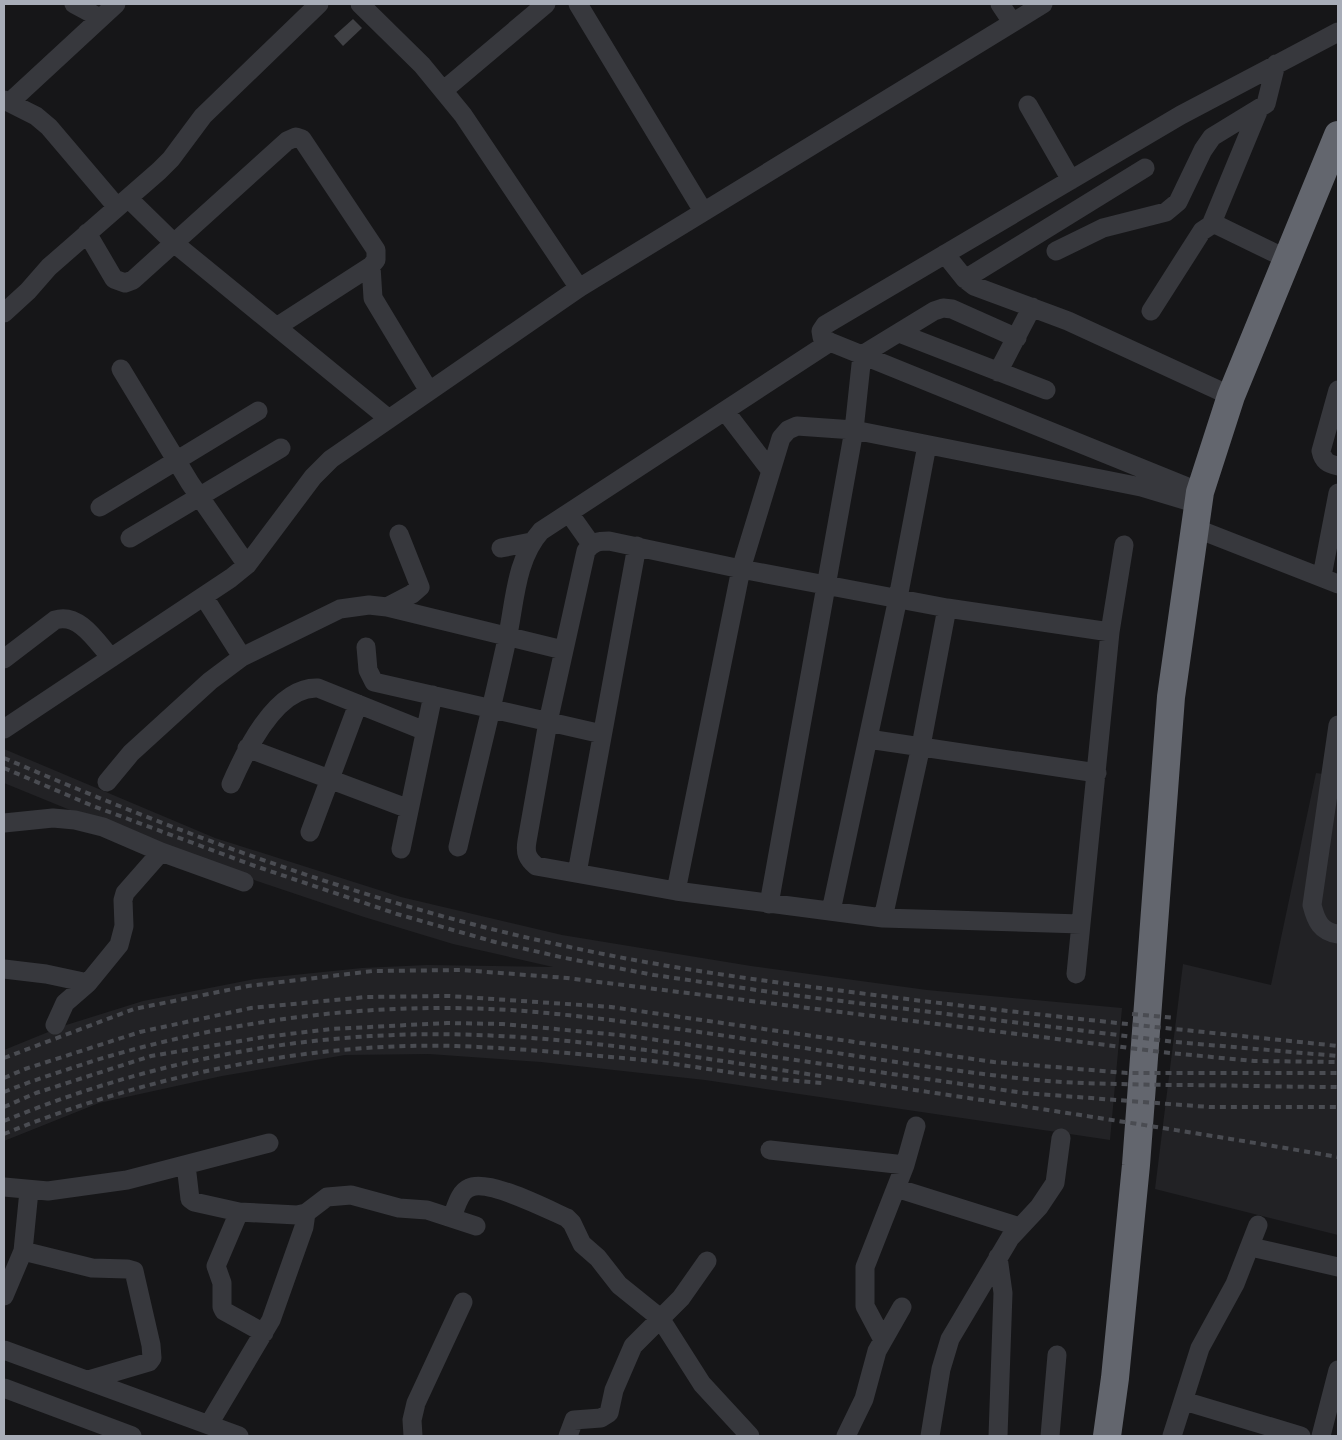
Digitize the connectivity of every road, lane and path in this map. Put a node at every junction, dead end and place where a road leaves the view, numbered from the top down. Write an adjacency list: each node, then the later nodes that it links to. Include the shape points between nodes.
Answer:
1 (74, 4): 9 (street)
2 (116, 4): 9 (street)
3 (319, 4): 20 (street, via 203,116 171,159)
4 (360, 4): 13 (street)
5 (546, 4): 13 (street)
6 (578, 4): 21 (street)
7 (1000, 4): 10 (street)
8 (1043, 4): 10 (street)
9 (100, 18): 14 (street)
10 (1012, 22): 21 (street)
11 (1338, 32): 12 (street)
12 (1276, 64): 16 (street, via 1270,96); 19 (street)
13 (444, 90): 30 (street)
14 (7, 101): 20 (street, via 36,116 49,127)
15 (1028, 105): 19 (street)
16 (1259, 109): 22 (street); 25 (street, via 1212,137 1173,208 1103,228)
17 (1338, 135): 27 (highway)
18 (1146, 168): 29 (street)
19 (1071, 180): 26 (street)
20 (123, 202): 23 (street); 24 (street)
21 (703, 211): 30 (street)
22 (1211, 225): 27 (street); 32 (street, via 1202,231)
23 (87, 233): 24 (street, via 114,278 125,283 133,280); 33 (street)
24 (174, 242): 28 (street, via 287,140 296,137 302,139 376,250 376,260); 34 (street)
25 (1056, 251)
26 (945, 254): 29 (street); 37 (street, via 824,325 822,337)
27 (1287, 259): 44 (highway)
28 (371, 266): 34 (street); 43 (street, via 373,298)
29 (965, 279): 31 (street, via 982,289)
30 (580, 288): 43 (street)
31 (1032, 307): 36 (street); 44 (street)
32 (1151, 311)
33 (4, 312)
34 (278, 326): 47 (street)
35 (899, 333): 36 (street, via 944,308); 38 (street); 40 (street)
36 (1017, 338): 40 (street)
37 (830, 342): 38 (street); 46 (street)
38 (862, 355): 48 (street); 57 (street)
39 (121, 369): 51 (street)
40 (998, 372): 41 (street)
41 (1046, 390)
42 (1338, 390): 52 (street, via 1321,451 1322,458)
43 (429, 391): 47 (street)
44 (1230, 396): 57 (highway)
45 (258, 411): 51 (street)
46 (725, 411): 53 (street); 58 (street)
47 (389, 418): 66 (street, via 331,459 313,476)
48 (854, 430): 49 (street); 53 (street, via 797,426 788,430 781,438); 69 (street)
49 (927, 445): 57 (street, via 1141,487); 71 (street)
50 (281, 448): 55 (street)
51 (176, 459): 55 (street); 56 (street)
52 (1338, 466)
53 (770, 472): 67 (street)
54 (1338, 493): 68 (street)
55 (200, 497): 60 (street); 66 (street)
56 (100, 507)
57 (1198, 508): 68 (street); 157 (highway, via 1171,697 1136,1164)
58 (569, 513): 61 (street, via 541,531); 62 (street)
59 (399, 534): 72 (street, via 420,587)
60 (130, 538)
61 (531, 542): 65 (street); 75 (street, via 523,559)
62 (592, 544): 64 (street, via 610,541); 77 (street, via 586,551)
63 (1124, 545): 74 (street)
64 (637, 546): 67 (street); 88 (street)
65 (501, 548)
66 (247, 564): 70 (street)
67 (740, 569): 69 (street); 105 (street)
68 (1330, 580)
69 (827, 585): 71 (street); 106 (street)
70 (204, 597): 78 (street); 79 (street)
71 (898, 598): 73 (street); 89 (street)
72 (388, 607): 75 (street); 78 (street, via 340,609)
73 (948, 608): 74 (street); 90 (street)
74 (1110, 632): 93 (street)
75 (508, 638): 77 (street); 83 (street)
76 (366, 647): 81 (street, via 368,670 374,682)
77 (563, 650): 84 (street)
78 (242, 657): 95 (street, via 210,681 131,753)
79 (111, 658): 80 (street, via 77,622 62,618); 86 (street)
80 (4, 659)
81 (433, 695): 83 (street); 87 (street)
82 (358, 704): 87 (street); 92 (street, via 318,688 301,690 288,698); 94 (street)
83 (491, 708): 84 (street); 100 (street)
84 (548, 722): 88 (street); 103 (street, via 525,852 536,866)
85 (1338, 725): 91 (street)
86 (4, 729)
87 (425, 731): 97 (street)
88 (602, 734): 103 (street)
89 (868, 739): 90 (street); 107 (street)
90 (921, 746): 93 (street); 108 (street)
91 (1336, 747): 110 (street, via 1312,906 1319,924 1326,931)
92 (247, 748): 94 (street); 96 (street)
93 (1096, 773): 109 (street)
94 (330, 780): 97 (street); 99 (street)
95 (108, 782)
96 (230, 784)
97 (409, 809): 101 (street)
98 (4, 823): 102 (street, via 53,818 75,820 103,827)
99 (310, 832)
100 (458, 847)
101 (401, 850)
102 (161, 852): 104 (street); 113 (street, via 125,893 123,935)
103 (577, 873): 105 (street)
104 (244, 882)
105 (676, 891): 106 (street)
106 (770, 904): 107 (street)
107 (831, 911): 108 (street)
108 (883, 918): 109 (street)
109 (1081, 924): 112 (street)
110 (1338, 934)
111 (4, 969): 113 (street)
112 (1076, 974)
113 (88, 983): 114 (street, via 65,1003)
114 (55, 1025)
115 (916, 1126): 120 (street)
116 (1060, 1138): 129 (street, via 1055,1183)
117 (268, 1143): 119 (street)
118 (770, 1150): 120 (street)
119 (186, 1165): 123 (street, via 127,1180); 124 (street, via 189,1194 194,1202)
120 (905, 1165): 122 (street)
121 (4, 1187): 123 (street)
122 (896, 1188): 129 (street); 140 (street, via 865,1267 865,1306)
123 (29, 1191): 131 (street)
124 (239, 1212): 125 (street, via 297,1215); 139 (street, via 216,1266 222,1283 222,1307 224,1312)
125 (306, 1212): 126 (street, via 321,1200 342,1194); 139 (street, via 304,1227)
126 (452, 1217): 128 (street); 138 (street, via 463,1192 476,1185 526,1200 566,1218 582,1244 619,1285)
127 (1258, 1225): 130 (street)
128 (476, 1226)
129 (1020, 1227): 132 (street)
130 (1250, 1247): 134 (street); 146 (street, via 1235,1284 1200,1348)
131 (23, 1252): 135 (street); 144 (street, via 92,1268 134,1271 152,1358)
132 (998, 1257): 154 (street, via 950,1339 941,1369); 155 (street, via 1004,1293)
133 (708, 1261): 138 (street, via 682,1298)
134 (1338, 1267)
135 (4, 1296)
136 (463, 1302): 150 (street, via 416,1403)
137 (902, 1307): 140 (street)
138 (660, 1318): 151 (street, via 633,1346 606,1417 574,1420); 152 (street, via 702,1384)
139 (264, 1333): 147 (street)
140 (883, 1340): 153 (street, via 876,1351 859,1413)
141 (4, 1350): 144 (street)
142 (1057, 1355): 156 (street)
143 (1338, 1370): 160 (street)
144 (88, 1380): 147 (street)
145 (4, 1388): 148 (street)
146 (1184, 1401): 158 (street); 159 (street)
147 (208, 1424): 149 (street)
148 (132, 1436)
149 (239, 1436)
150 (413, 1436)
151 (568, 1436)
152 (750, 1436)
153 (846, 1436)
154 (930, 1436)
155 (998, 1436)
156 (1050, 1436)
157 (1107, 1436)
158 (1172, 1436)
159 (1301, 1436)
160 (1321, 1436)

